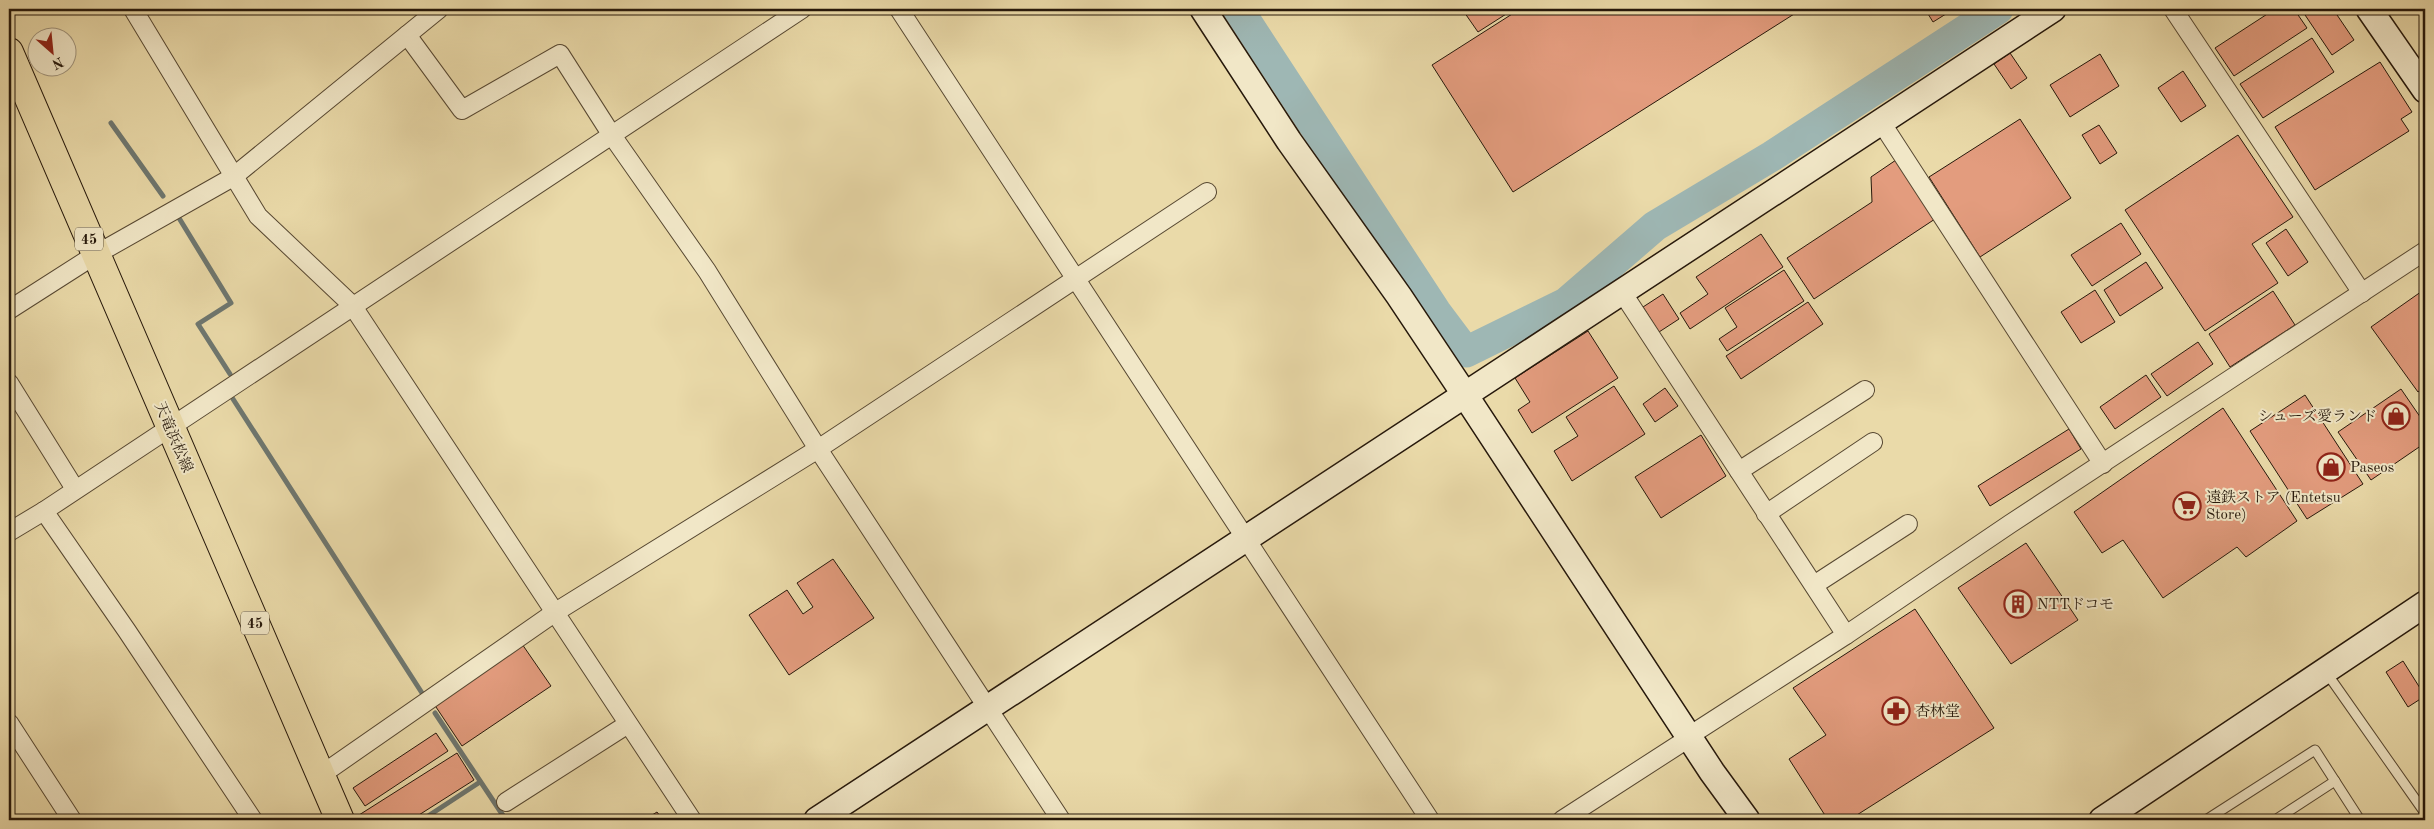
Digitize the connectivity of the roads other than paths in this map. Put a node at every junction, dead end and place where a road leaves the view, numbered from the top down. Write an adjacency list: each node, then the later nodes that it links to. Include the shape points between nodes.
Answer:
1 (133, 9): 14 (street)
2 (439, 9): 9 (street)
3 (802, 9): 13 (street)
4 (899, 9): 18 (street)
5 (1203, 9): 25 (street, via 1289,141)
6 (2053, 9): 12 (street)
7 (2173, 9): 20 (street)
8 (2369, 9): 11 (street)
9 (407, 35): 13 (street, via 462,110 560,54); 14 (street)
10 (9, 52): 17 (main road, 天竜浜松線 / 45)
11 (2425, 90)
12 (1881, 122): 19 (street); 29 (street)
13 (611, 134): 21 (street); 28 (street, via 708,271)
14 (233, 176): 17 (street); 21 (street, via 258,216)
15 (1207, 192): 18 (street)
16 (2425, 252): 20 (street)
17 (95, 255): 22 (street); 26 (main road, 天竜浜松線 / 45)
18 (1075, 279): 28 (street); 36 (street)
19 (1622, 292): 25 (street); 30 (street)
20 (2362, 293): 29 (street)
21 (352, 305): 26 (street); 39 (street)
22 (9, 310)
23 (9, 383): 31 (street)
24 (1865, 390): 30 (street)
25 (1465, 395): 36 (street); 45 (street)
26 (169, 426): 31 (street); 46 (main road, 天竜浜松線 / 45)
27 (1874, 442): 33 (street)
28 (818, 449): 39 (street); 42 (street)
29 (2103, 464): 40 (street)
30 (1739, 471): 33 (street)
31 (75, 489): 32 (street)
32 (44, 511): 35 (street); 52 (street)
33 (1766, 514): 37 (street)
34 (1908, 524): 37 (street)
35 (9, 532)
36 (1245, 539): 42 (street); 57 (street)
37 (1814, 585): 40 (street)
38 (2425, 604): 41 (street)
39 (554, 613): 44 (street); 46 (street)
40 (1846, 635): 45 (street)
41 (2326, 672): 49 (lane); 60 (street)
42 (988, 708): 55 (street); 56 (street)
43 (9, 723): 51 (street)
44 (628, 724): 48 (street); 54 (street)
45 (1696, 732): 58 (street); 59 (street)
46 (321, 775): 53 (main road, 天竜浜松線 / 45)
47 (2335, 781): 50 (lane); 61 (lane, via 2315,750); 62 (lane)
48 (506, 802)
49 (2425, 813)
50 (2358, 817): 63 (lane)
51 (72, 820)
52 (253, 820)
53 (340, 820)
54 (692, 820)
55 (818, 820)
56 (1061, 820)
57 (1430, 820)
58 (1562, 820)
59 (1747, 820)
60 (2102, 820)
61 (2206, 820)
62 (2275, 820)
63 (2348, 820)

